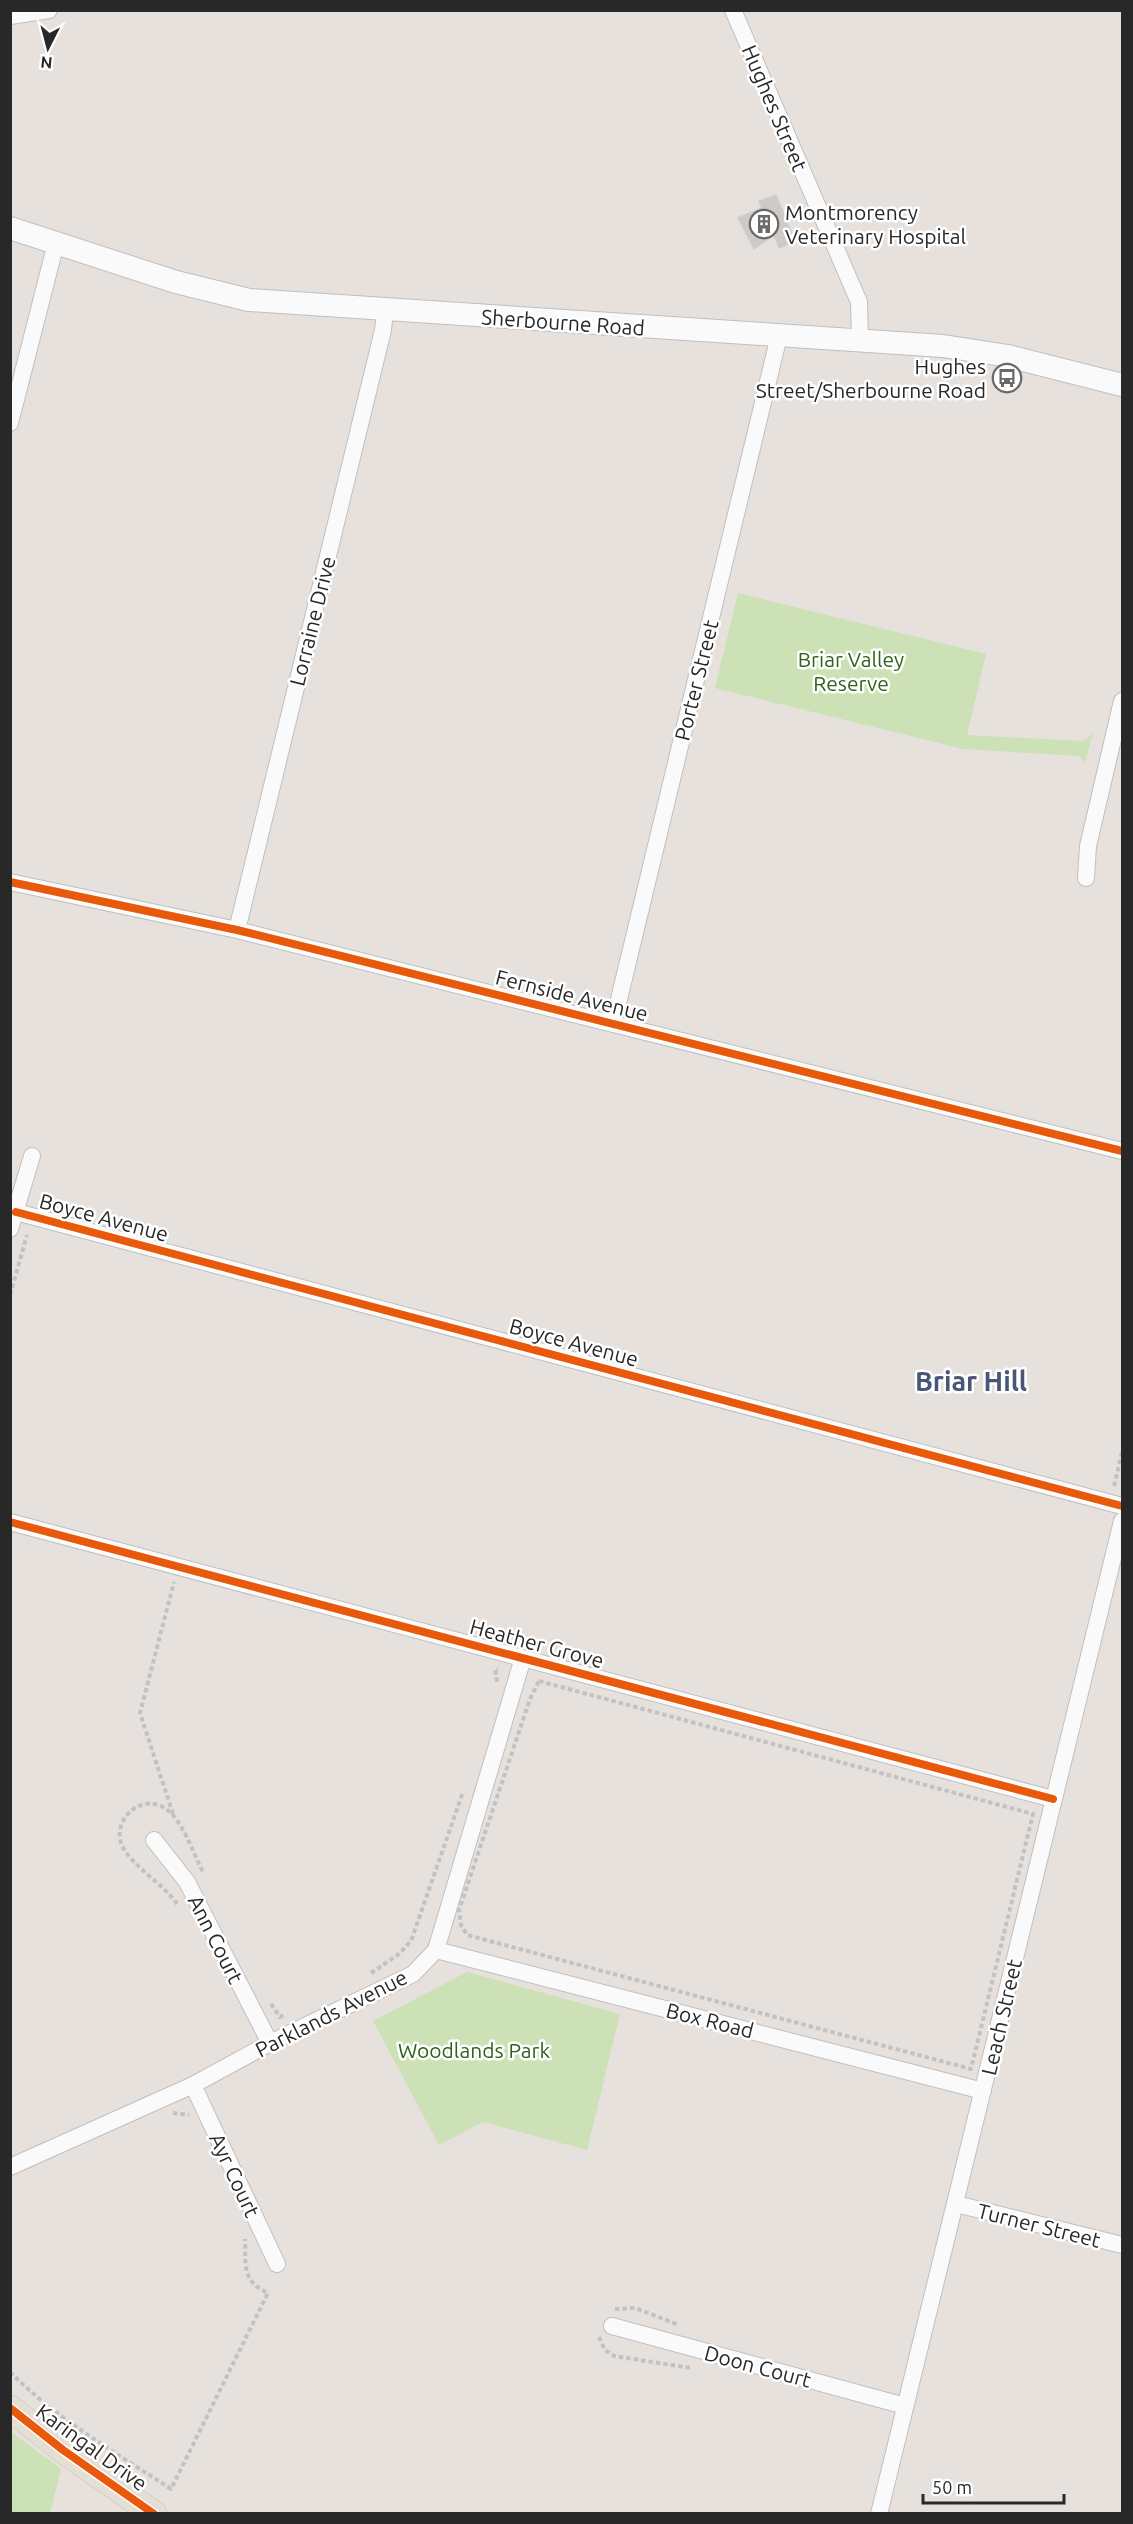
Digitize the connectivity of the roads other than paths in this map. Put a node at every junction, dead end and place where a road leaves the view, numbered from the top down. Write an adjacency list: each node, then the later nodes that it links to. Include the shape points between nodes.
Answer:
1 (49, 10): 3 (street)
2 (733, 10): 8 (street, Hughes Street, via 859,302)
3 (10, 16)
4 (10, 228): 5 (main road, Sherbourne Road)
5 (56, 243): 6 (main road, Sherbourne Road, via 241,299); 10 (street)
6 (385, 311): 7 (main road, Sherbourne Road); 14 (street, Lorraine Drive)
7 (779, 336): 8 (main road, Sherbourne Road); 15 (street, Porter Street)
8 (860, 340): 9 (main road, Sherbourne Road, via 985,352)
9 (1122, 385)
10 (10, 423)
11 (1122, 701): 12 (street, via 1088,846)
12 (1086, 878)
13 (10, 882): 14 (street, Fernside Avenue)
14 (237, 930): 15 (street, Fernside Avenue)
15 (613, 1024): 16 (street, Fernside Avenue)
16 (1122, 1151)
17 (32, 1156): 18 (street)
18 (16, 1212): 19 (street); 20 (street, Boyce Avenue)
19 (10, 1229)
20 (1122, 1506)
21 (1122, 1521): 24 (street, Leach Street)
22 (10, 1522): 23 (street, Heather Grove)
23 (523, 1658): 24 (street, Heather Grove); 26 (street, Parklands Avenue)
24 (1053, 1800): 29 (street, Leach Street)
25 (154, 1840): 27 (street, Ann Court, via 187,1882)
26 (436, 1950): 27 (street, Parklands Avenue, via 413,1974); 29 (street, Box Road)
27 (270, 2043): 28 (street, Parklands Avenue)
28 (193, 2085): 30 (street, Parklands Avenue); 33 (street, Ayr Court)
29 (983, 2091): 31 (street, Leach Street)
30 (10, 2168)
31 (956, 2204): 32 (street, Turner Street); 35 (street, Leach Street)
32 (1122, 2246)
33 (277, 2265)
34 (612, 2326): 35 (street, Doon Court)
35 (905, 2406): 38 (street, Leach Street)
36 (10, 2408): 37 (main road, Karingal Drive)
37 (154, 2514)
38 (879, 2514)

